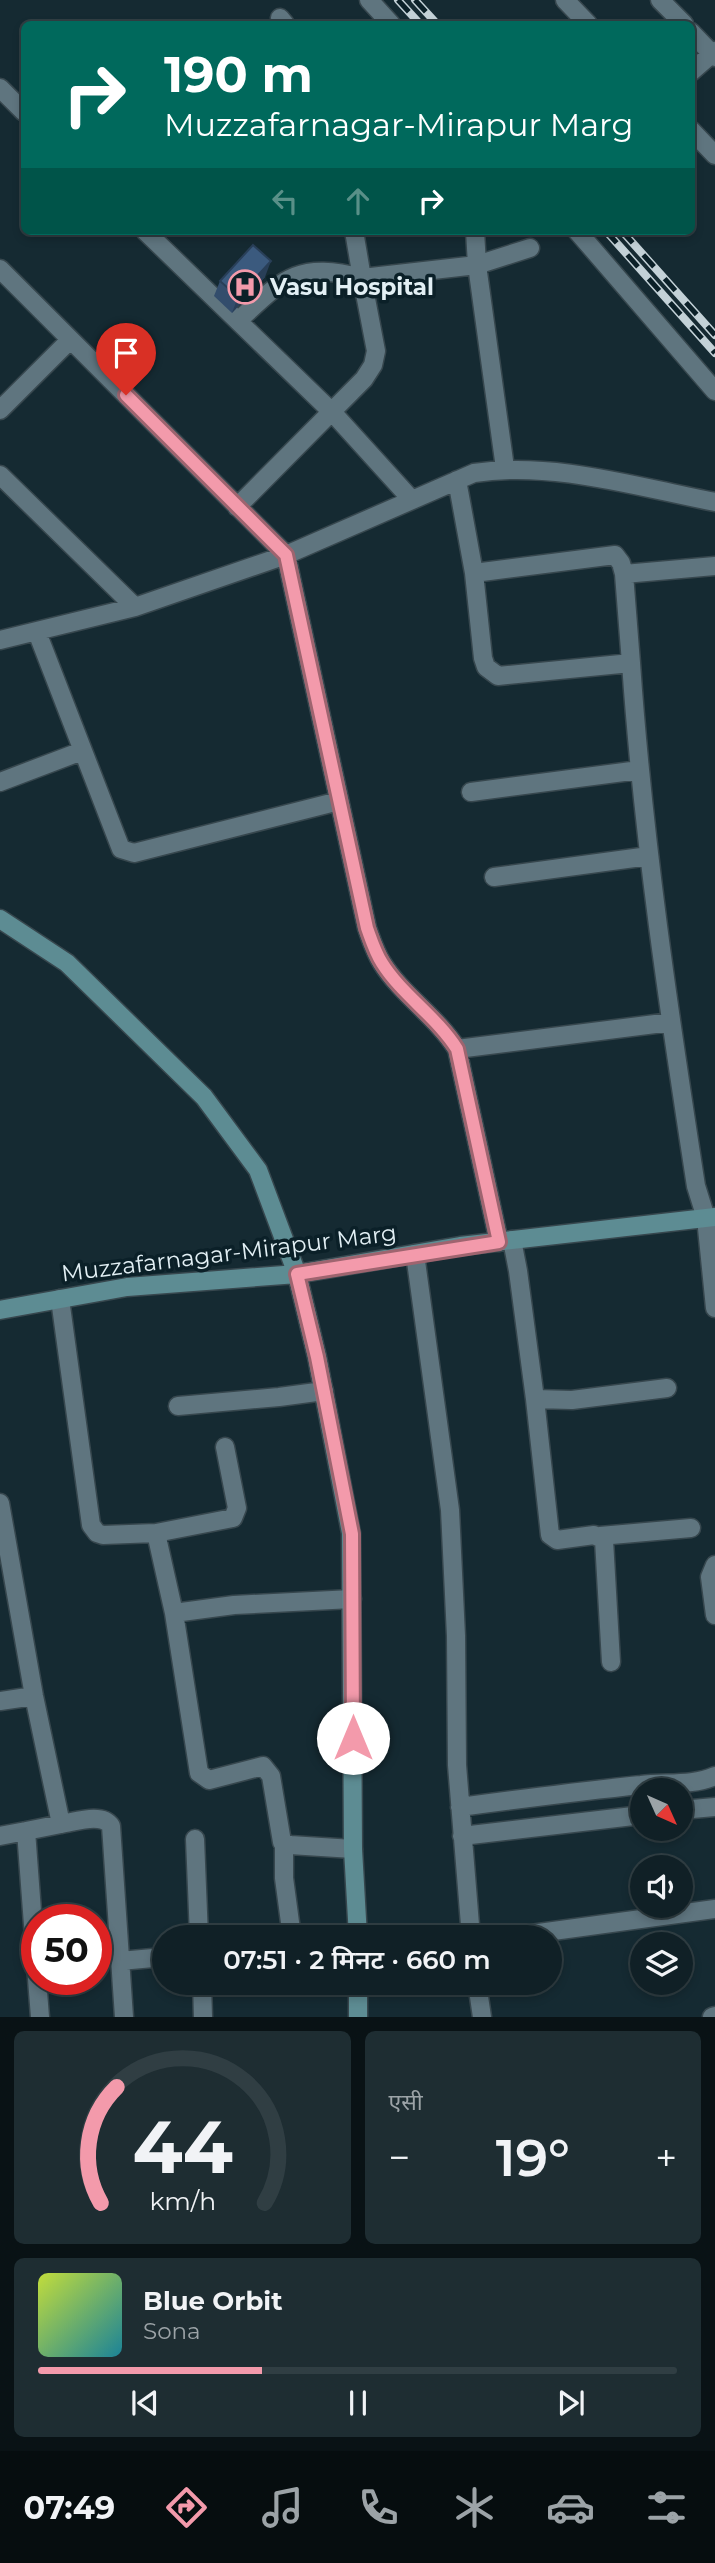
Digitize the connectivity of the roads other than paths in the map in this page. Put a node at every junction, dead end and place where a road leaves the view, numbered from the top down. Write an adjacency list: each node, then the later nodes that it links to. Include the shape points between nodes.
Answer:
1 (369, 0): 4 (street)
2 (565, 0): 5 (street)
3 (660, 0): 6 (street)
4 (388, 21)
5 (585, 21)
6 (681, 21)
7 (695, 36): 8 (street)
8 (714, 53): 9 (street)
9 (695, 69)
10 (0, 88): 11 (street)
11 (21, 109)
12 (695, 134): 13 (street)
13 (715, 155)
14 (149, 235): 20 (street)
15 (169, 235): 20 (street)
16 (355, 235): 23 (street)
17 (475, 235): 21 (street)
18 (580, 235): 26 (street)
19 (530, 248): 21 (street)
20 (170, 256): 24 (street)
21 (477, 265): 23 (street); 29 (street)
22 (0, 270): 25 (street)
23 (362, 278): 24 (street, via 326,271 298,274 274,287); 28 (street, via 376,358)
24 (238, 321): 28 (street)
25 (70, 340): 27 (street); 34 (street)
26 (715, 391)
27 (0, 410)
28 (333, 413): 32 (street); 34 (street)
29 (505, 468): 31 (street); 33 (street, via 577,475)
30 (0, 475): 39 (street)
31 (457, 480): 32 (street); 37 (street)
32 (411, 499): 35 (street)
33 (715, 502)
34 (237, 506): 35 (street)
35 (286, 555): 39 (street); 47 (street)
36 (715, 566): 38 (street)
37 (474, 573): 38 (street, via 610,555 618,558); 42 (street, via 483,658 493,674)
38 (624, 574): 42 (street)
39 (135, 607): 40 (street)
40 (37, 632): 41 (street); 43 (street)
41 (0, 640)
42 (631, 663): 44 (street)
43 (82, 751): 45 (street); 47 (street, via 119,845 126,852)
44 (639, 770): 46 (street); 48 (street)
45 (0, 782)
46 (471, 792)
47 (339, 801): 52 (street, via 375,950 393,978 443,1028)
48 (649, 856): 49 (street); 51 (street)
49 (494, 877)
50 (0, 919): 56 (main road, via 67,963 204,1097 258,1170)
51 (671, 1021): 52 (street); 53 (street, via 696,1186)
52 (457, 1049): 54 (street)
53 (711, 1217): 54 (main road, Muzzafarnagar-Mirapur Marg); 58 (street)
54 (505, 1241): 55 (main road, Muzzafarnagar-Mirapur Marg); 62 (street, via 518,1271)
55 (415, 1254): 56 (main road, Muzzafarnagar-Mirapur Marg); 77 (street, via 450,1510)
56 (297, 1274): 57 (main road, Muzzafarnagar-Mirapur Marg, via 127,1287); 61 (main road)
57 (60, 1299): 59 (main road, Muzzafarnagar-Mirapur Marg); 67 (street, via 93,1529 103,1535)
58 (715, 1308)
59 (0, 1310)
60 (667, 1388): 62 (street, via 572,1400)
61 (324, 1391): 63 (street); 70 (main road, via 352,1534)
62 (535, 1399): 68 (street, via 550,1536 557,1540)
63 (177, 1406)
64 (225, 1447): 67 (street, via 236,1515 227,1521)
65 (0, 1503): 74 (street)
66 (691, 1528): 68 (street)
67 (156, 1534): 71 (street)
68 (600, 1536): 73 (street, via 604,1540)
69 (715, 1565): 72 (street, via 710,1577)
70 (352, 1599): 71 (street); 87 (main road)
71 (174, 1613): 86 (street, via 199,1773 209,1780 258,1767 267,1769 279,1837)
72 (715, 1615)
73 (611, 1662)
74 (34, 1696): 75 (street); 81 (street)
75 (0, 1701)
76 (715, 1776): 77 (street, via 704,1781)
77 (460, 1807): 84 (street)
78 (715, 1807): 79 (street)
79 (693, 1809)
80 (630, 1816): 84 (street)
81 (61, 1824): 82 (street); 96 (street, via 102,1818 111,1826)
82 (26, 1831): 83 (street); 88 (street)
83 (0, 1836)
84 (462, 1836): 93 (street)
85 (195, 1839): 90 (street)
86 (284, 1843): 87 (street); 91 (street)
87 (354, 1849): 92 (main road)
88 (31, 1904)
89 (715, 1909): 94 (street)
90 (199, 1925)
91 (290, 1925)
92 (357, 1925)
93 (470, 1925)
94 (562, 1930)
95 (152, 1958): 96 (street)
96 (120, 1961): 102 (street)
97 (38, 1995): 101 (street)
98 (202, 1995): 103 (street)
99 (358, 1995): 104 (main road)
100 (479, 1995): 105 (street)
101 (40, 2017)
102 (124, 2017)
103 (203, 2017)
104 (358, 2017)
105 (482, 2017)

